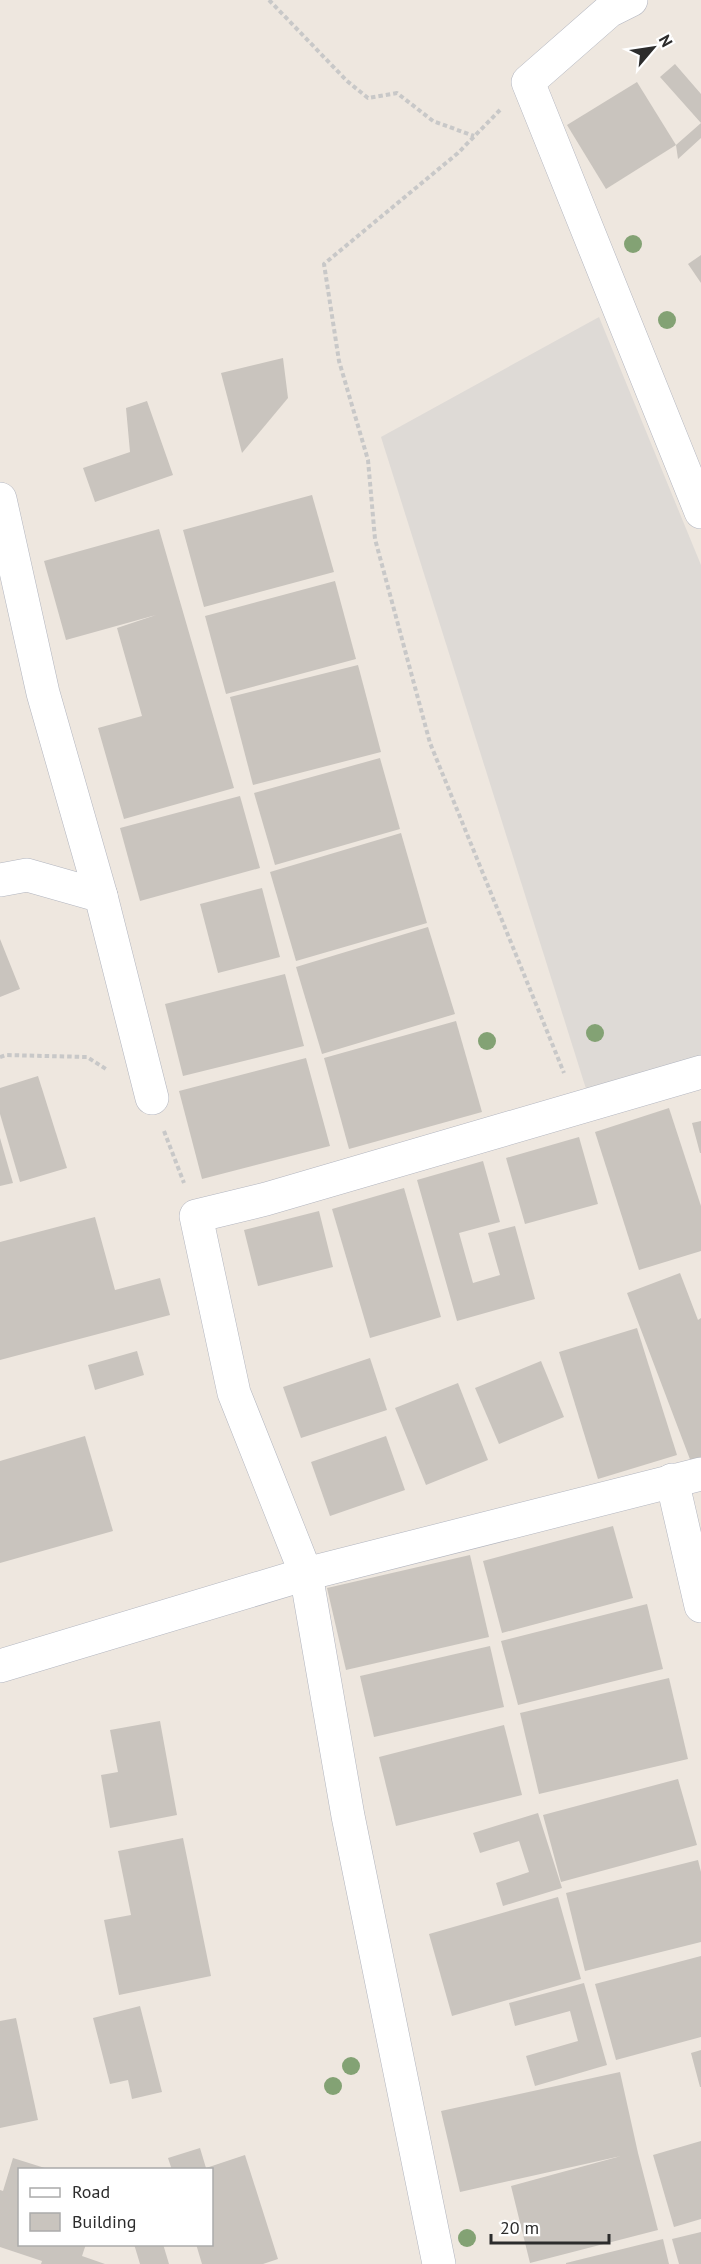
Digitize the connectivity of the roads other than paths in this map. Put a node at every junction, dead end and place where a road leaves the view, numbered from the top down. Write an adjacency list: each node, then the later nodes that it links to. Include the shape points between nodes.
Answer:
1 (631, 0): 3 (street, via 609,11 528,82)
2 (0, 499): 5 (street, via 43,693)
3 (701, 512)
4 (0, 880): 5 (street, via 27,875)
5 (101, 896): 7 (street)
6 (701, 1072): 9 (street, via 579,1110 196,1216 234,1393)
7 (152, 1098)
8 (686, 1477): 9 (street); 10 (street)
9 (306, 1574): 11 (street); 12 (street, via 348,1816)
10 (701, 1606)
11 (0, 1666)
12 (439, 2264)

